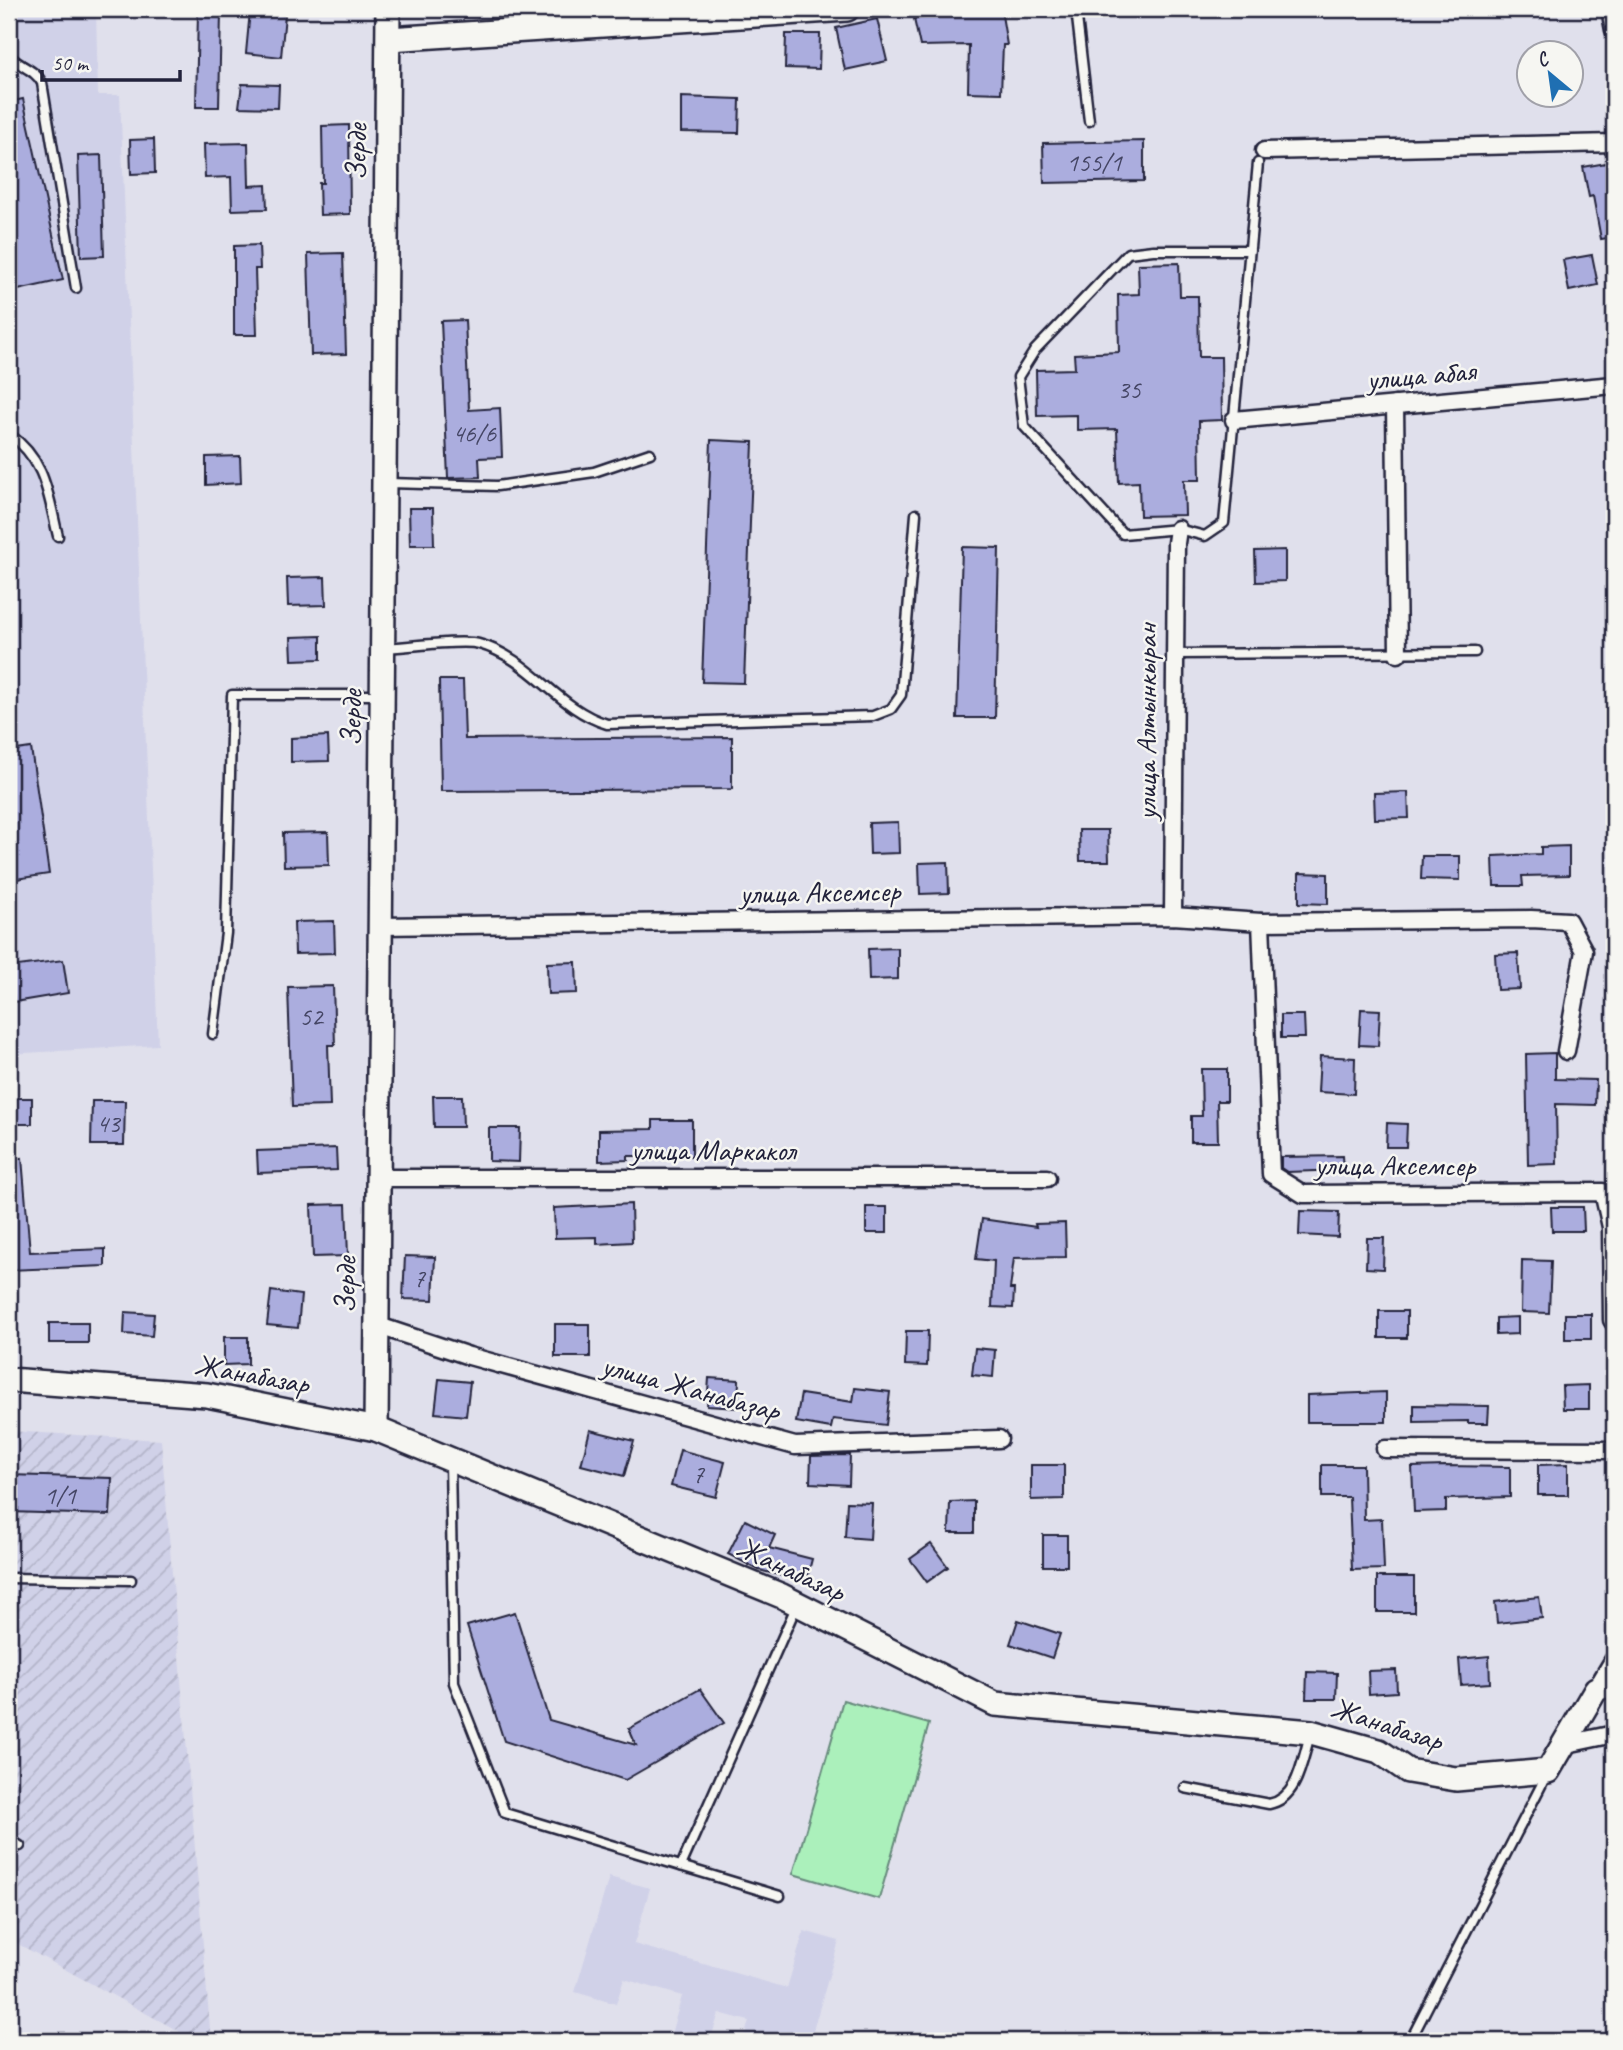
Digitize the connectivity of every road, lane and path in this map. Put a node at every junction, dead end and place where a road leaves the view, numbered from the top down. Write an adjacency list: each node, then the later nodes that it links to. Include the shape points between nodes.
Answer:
1 (388, 9): 7 (street, Зерде)
2 (847, 9): 5 (street)
3 (1076, 9): 9 (lane)
4 (1610, 9): 6 (street)
5 (774, 12): 7 (street)
6 (1614, 30)
7 (389, 39): 19 (street, Зерде)
8 (9, 55): 13 (lane, via 42,83)
9 (1089, 121)
10 (1614, 144): 11 (street)
11 (1261, 157): 12 (lane)
12 (1250, 250): 16 (lane); 21 (lane, via 1128,253 1035,350 1018,377 1024,426 1123,534)
13 (76, 288)
14 (1614, 385): 15 (street, улица абая)
15 (1395, 405): 16 (street, улица абая); 26 (street)
16 (1234, 420): 21 (lane, via 1224,523 1205,536)
17 (9, 434): 22 (lane, via 29,449 41,470)
18 (650, 453): 19 (lane, via 594,472 497,486)
19 (385, 483): 23 (street, Зерде)
20 (916, 514): 23 (lane, via 901,695 891,709 873,716 607,724 589,718 503,653 476,643)
21 (1178, 528): 25 (street, улица Алтынкыран)
22 (58, 536)
23 (383, 648): 27 (street, Зерде)
24 (1475, 652): 26 (lane)
25 (1175, 654): 26 (lane); 28 (street, улица Алтынкыран)
26 (1398, 654)
27 (383, 695): 30 (street, Зерде); 31 (lane, via 232,695 226,933)
28 (1173, 916): 29 (street, улица Аксемсер); 30 (street, улица Аксемсер)
29 (1261, 922): 32 (street, улица Аксемсер, via 1568,921 1584,951); 35 (street, улица Аксемсер, via 1271,1174 1303,1194 1603,1192 1611,1227)
30 (380, 926): 33 (street, Зерде)
31 (213, 1034)
32 (1566, 1051)
33 (378, 1178): 34 (street, улица Маркакол); 36 (street, Зерде)
34 (1047, 1178)
35 (1614, 1323)
36 (376, 1325): 38 (street, Зерде); 39 (street, улица Жанабазар, via 481,1359 795,1446)
37 (9, 1380): 38 (street, Жанабазар, via 208,1395)
38 (376, 1429): 42 (street, Жанабазар)
39 (999, 1439)
40 (1385, 1449): 41 (street)
41 (1614, 1450)
42 (450, 1460): 45 (street, Жанабазар); 55 (lane, via 454,1683 505,1813)
43 (9, 1578): 44 (lane)
44 (131, 1580)
45 (797, 1604): 48 (street, Жанабазар, via 995,1704); 55 (lane)
46 (1614, 1660): 47 (street)
47 (1605, 1686): 50 (street)
48 (1311, 1732): 51 (street, Жанабазар, via 1379,1751 1408,1771 1456,1779); 52 (lane, via 1291,1791 1279,1802)
49 (1614, 1734): 50 (street)
50 (1562, 1745): 51 (street)
51 (1548, 1771): 57 (lane)
52 (1185, 1788)
53 (9, 1839): 54 (lane)
54 (20, 1846)
55 (681, 1866): 56 (lane)
56 (780, 1896)
57 (1410, 2041)

